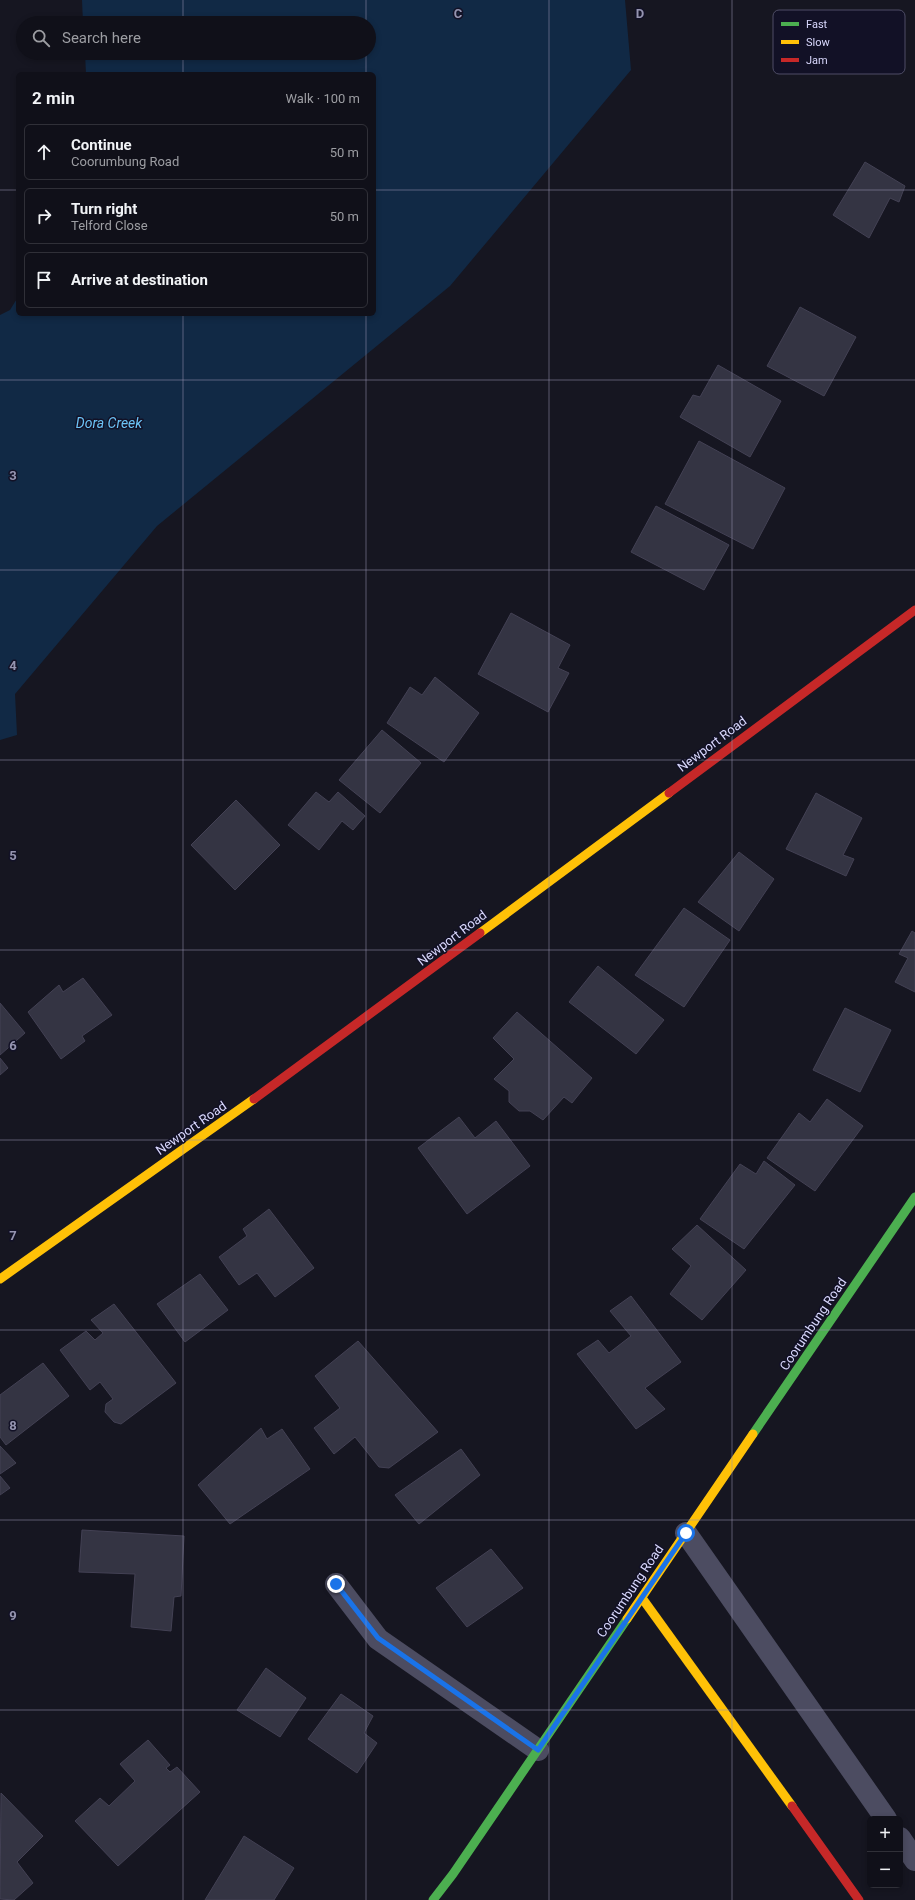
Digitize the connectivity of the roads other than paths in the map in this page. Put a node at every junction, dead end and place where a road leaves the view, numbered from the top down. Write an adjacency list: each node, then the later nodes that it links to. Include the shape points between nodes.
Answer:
1 (915, 610): 3 (street, Newport Road, via 315,1056)
2 (915, 1197): 4 (street, Coorumbung Road)
3 (0, 1279)
4 (686, 1533): 6 (street, Coorumbung Road); 8 (street)
5 (336, 1584): 7 (street, via 378,1638)
6 (642, 1598): 7 (street, Coorumbung Road); 12 (street)
7 (538, 1750): 11 (street, Coorumbung Road)
8 (884, 1816)
9 (903, 1842): 10 (street)
10 (915, 1860)
11 (433, 1900)
12 (860, 1900)

